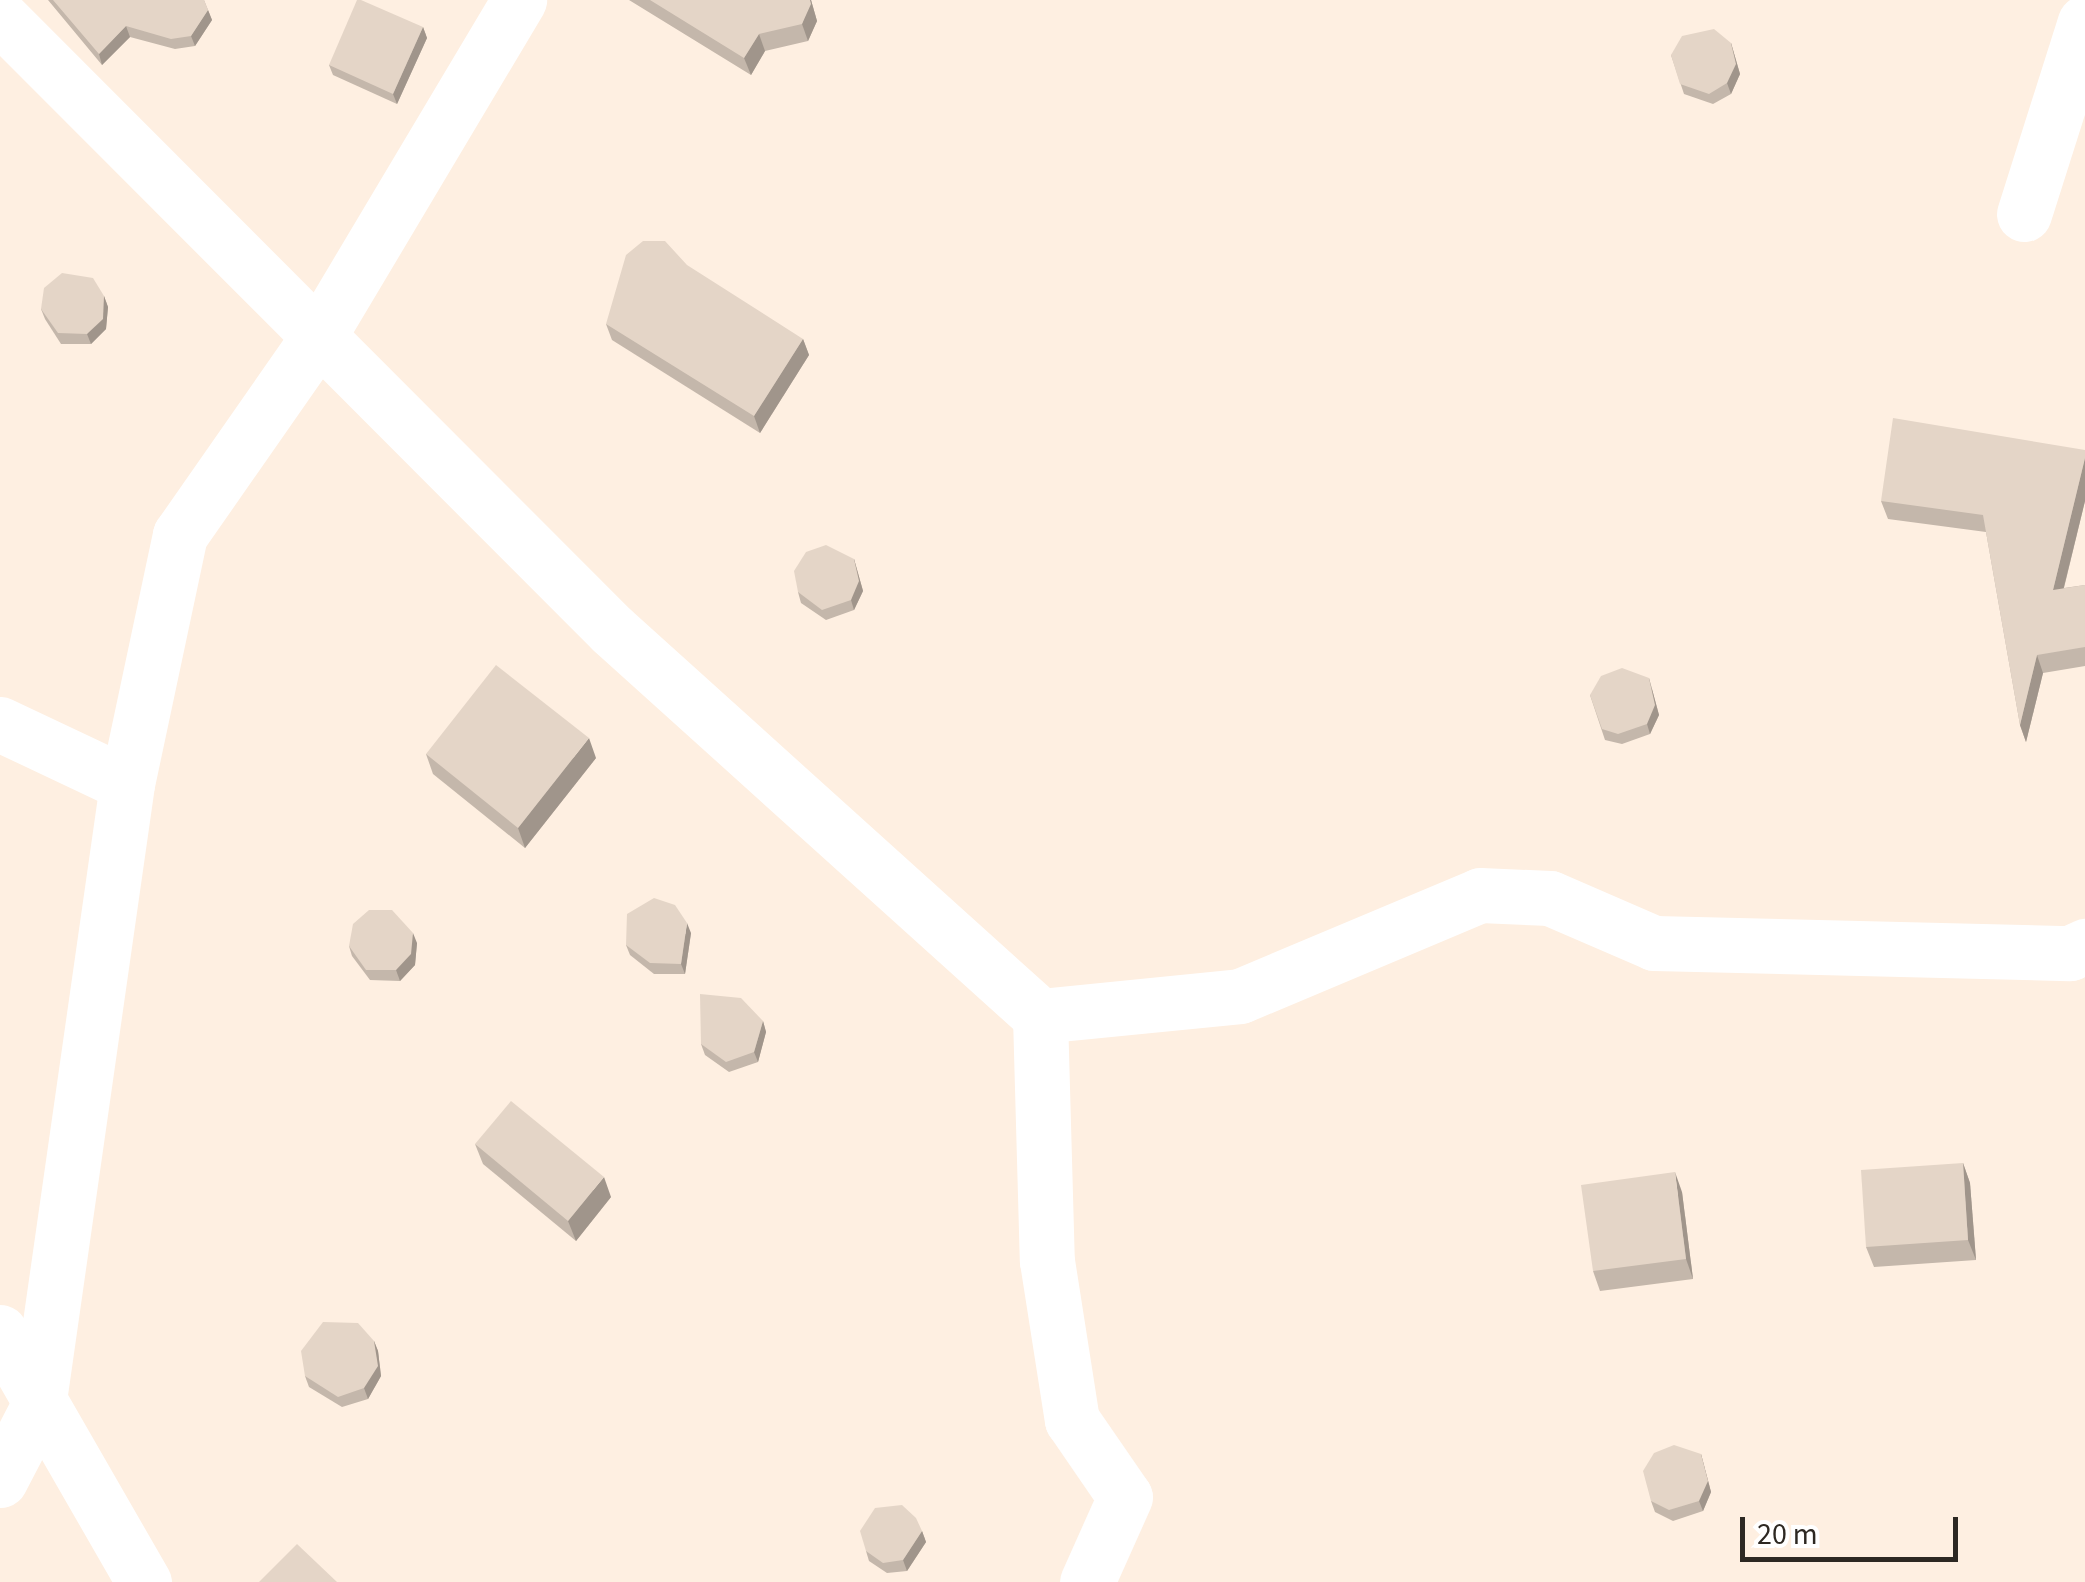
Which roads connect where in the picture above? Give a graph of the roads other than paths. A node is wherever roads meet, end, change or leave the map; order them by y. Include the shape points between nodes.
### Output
1 (519, 0) edge
2 (0, 17) edge
3 (2085, 22) edge
4 (2024, 214) dead end
5 (320, 334) junction
6 (0, 724) edge
7 (127, 784) junction
8 (2085, 946) edge
9 (1040, 1016) junction
10 (0, 1332) edge
11 (38, 1407) junction
12 (0, 1480) edge
13 (144, 1582) edge
14 (1088, 1582) edge

1 - 5 street
2 - 5 street
3 - 4 street
5 - 7 street via 180,535
5 - 9 street via 612,630
6 - 7 street
7 - 11 street
8 - 9 street via 2070,953 1654,943 1550,898 1480,896 1240,996
9 - 14 street via 1047,1260 1072,1420 1125,1497
10 - 11 street
11 - 12 street
11 - 13 street

